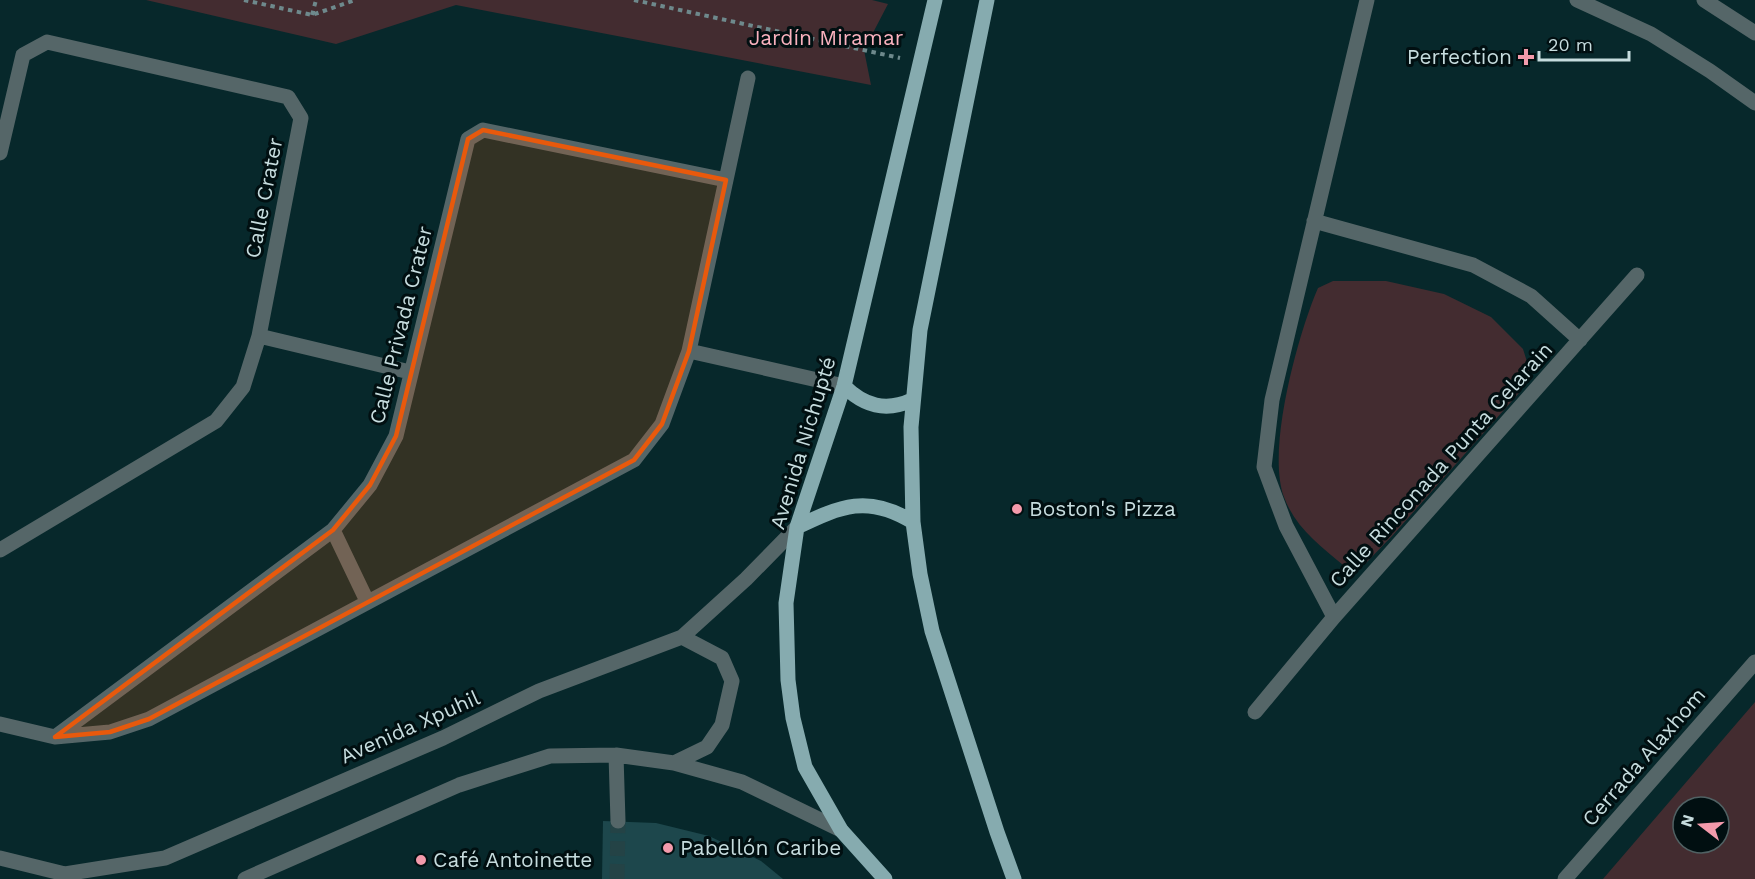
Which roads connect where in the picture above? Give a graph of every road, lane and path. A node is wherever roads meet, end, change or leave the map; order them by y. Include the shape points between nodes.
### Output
1 (244, 0) edge
2 (316, 0) edge
3 (355, 0) edge
4 (634, 0) edge
5 (935, 0) edge
6 (987, 0) edge
7 (1367, 0) edge
8 (1577, 0) edge
9 (1704, 0) edge
10 (312, 15) junction
11 (1755, 33) edge
12 (921, 63) junction
13 (748, 78) dead end
14 (1754, 101) edge
15 (0, 153) edge
16 (726, 180) junction
17 (1314, 221) junction
18 (1637, 275) dead end
19 (259, 336) junction
20 (1580, 340) junction
21 (689, 351) junction
22 (410, 372) junction
23 (844, 386) junction
24 (912, 400) junction
25 (913, 522) junction
26 (797, 527) junction
27 (333, 530) junction
28 (0, 550) edge
29 (367, 601) junction
30 (1334, 617) junction
31 (682, 637) junction
32 (1755, 662) edge
33 (1255, 712) dead end
34 (0, 724) edge
35 (54, 737) junction
36 (616, 755) junction
37 (674, 763) junction
38 (618, 821) tunnel mouth
39 (841, 831) junction
40 (0, 858) edge
41 (1012, 876) edge
42 (246, 879) edge
43 (885, 879) edge
44 (1565, 879) edge

1 - 10 path
2 - 10 path
3 - 10 path
4 - 12 path
5 - 12 main road, Avenida Nichupté
6 - 24 main road via 920,330
7 - 17 street, Calle Rinconada Punta Celarain
8 - 14 street via 1651,34
9 - 11 street
12 - 23 main road, Avenida Nichupté
13 - 16 street
15 - 19 street, Calle Crater via 23,56 47,42 288,97 301,118
16 - 21 street
16 - 22 street, Calle Privada Crater via 483,130 468,139
17 - 20 street, Calle Rinconada Punta Celarain via 1473,264 1532,296
17 - 30 street, Calle Rinconada Punta Celarain via 1272,400 1264,467 1286,526
18 - 20 street, Calle Rinconada Punta Celarain
19 - 22 street
19 - 28 street, Calle Crater via 243,387 216,421
20 - 30 street, Calle Rinconada Punta Celarain
21 - 23 street
21 - 29 street via 662,424 634,460
22 - 27 street, Calle Privada Crater via 396,436 370,485
23 - 24 main road via 866,403 880,406 902,405
23 - 26 main road, Avenida Nichupté
24 - 25 main road
25 - 26 main road via 897,512 861,504 843,507
25 - 41 main road via 932,631
26 - 31 street, Avenida Xpuhil
26 - 39 main road, Avenida Nichupté via 786,603 793,718 805,767
27 - 29 street
27 - 35 street, Calle Privada Crater
29 - 35 street via 149,719 110,732
30 - 33 street, Calle Rinconada Punta Celarain
31 - 37 street via 722,658 732,681 722,725 707,747
31 - 40 street, Avenida Xpuhil via 539,691 442,738 165,858 65,874
32 - 44 street, Cerrada Alaxhom
34 - 35 street
36 - 37 street
36 - 38 street
36 - 42 street via 550,756 459,785
37 - 39 street via 742,782
39 - 43 main road, Avenida Nichupté

